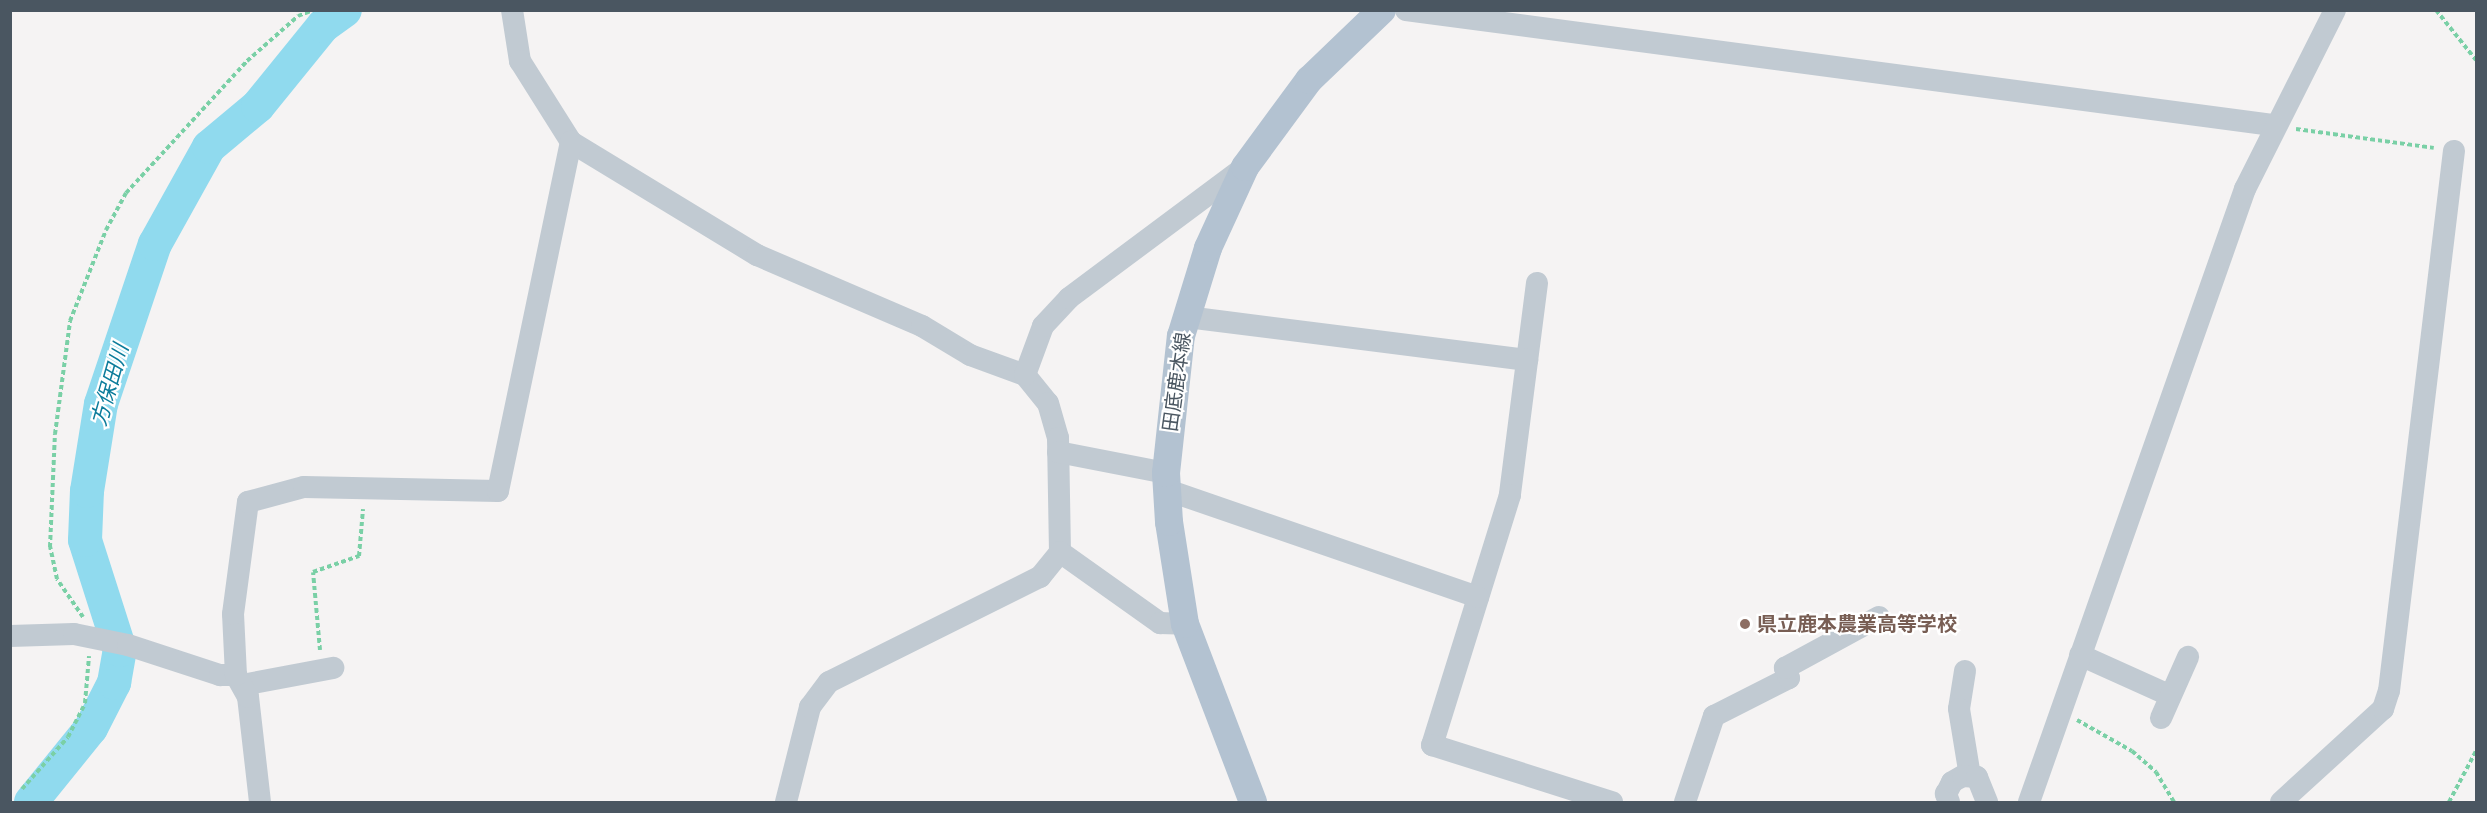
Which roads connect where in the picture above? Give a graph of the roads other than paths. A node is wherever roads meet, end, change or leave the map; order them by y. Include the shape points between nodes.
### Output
1 (512, 10) edge
2 (1382, 10) edge
3 (1406, 10) edge
4 (2335, 10) edge
5 (2272, 125) junction
6 (571, 142) junction
7 (2454, 151) road end
8 (1245, 167) junction
9 (1537, 283) dead end
10 (1187, 317) junction
11 (1527, 360) junction
12 (1025, 375) junction
13 (1058, 452) junction
14 (1166, 481) junction
15 (1060, 552) junction
16 (1478, 597) junction
17 (1879, 617) dead end
18 (1185, 624) junction
19 (10, 636) edge
20 (2080, 655) junction
21 (2188, 657) dead end
22 (327, 669) road end
23 (1965, 671) dead end
24 (239, 680) junction
25 (2169, 695) junction
26 (2161, 718) dead end
27 (1970, 776) junction
28 (260, 802) edge
29 (786, 802) edge
30 (1253, 802) edge
31 (1612, 802) edge
32 (1685, 802) edge
33 (1949, 802) edge
34 (1988, 802) edge
35 (2029, 802) edge
36 (2282, 802) edge

1 - 6 street via 520,61
2 - 8 main road, 田底鹿本線 via 1309,80
3 - 5 street
4 - 5 street
5 - 20 street
6 - 12 street via 757,255 922,326 970,355
6 - 24 street via 498,491 304,488 248,502 233,614
7 - 36 street via 2389,691 2383,709
8 - 10 main road, 田底鹿本線 via 1208,248
8 - 12 street via 1069,298 1043,326
9 - 11 street
10 - 11 street
10 - 14 main road, 田底鹿本線 via 1170,402
11 - 16 street via 1510,495
12 - 13 street via 1048,403
13 - 14 street
13 - 15 street
14 - 16 street
14 - 18 main road, 田底鹿本線
15 - 18 street via 1160,623
15 - 29 street via 1040,577 829,682 810,708
16 - 31 street via 1432,745
17 - 32 street via 1785,668 1789,678 1714,716
18 - 30 main road, 田底鹿本線
19 - 24 street via 90,638
20 - 25 street
20 - 35 street
21 - 25 street
22 - 24 street
23 - 27 street via 1959,709
24 - 28 street via 249,697
25 - 26 street
27 - 33 street via 1952,782 1946,794
27 - 34 street via 1985,785

